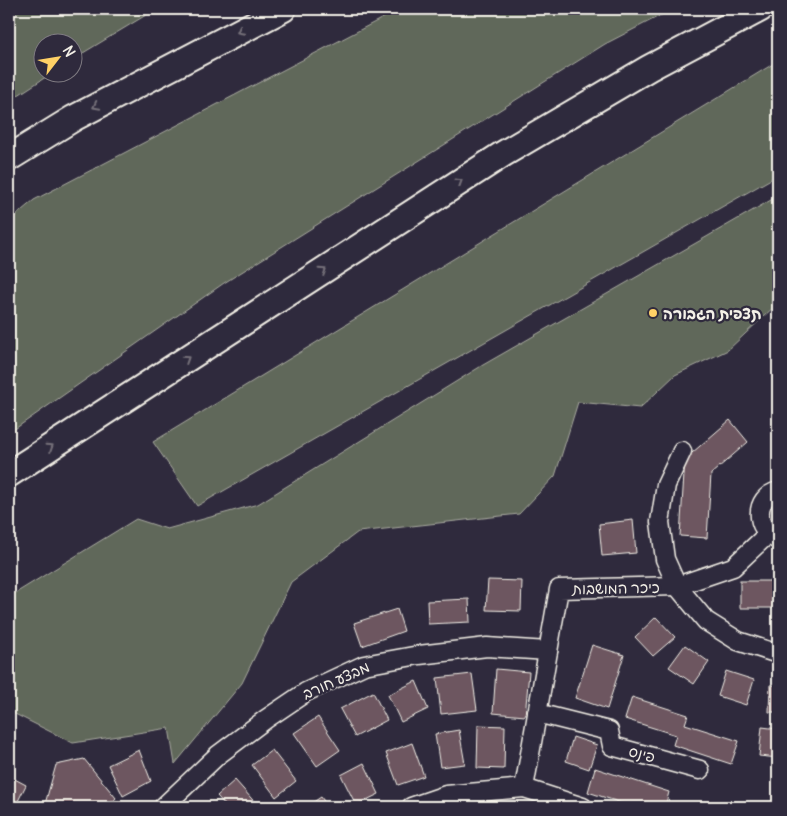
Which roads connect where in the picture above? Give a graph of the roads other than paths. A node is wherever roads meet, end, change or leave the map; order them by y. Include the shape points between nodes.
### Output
1 (283, 9) edge
2 (760, 9) edge
3 (9, 158) edge
4 (682, 452) dead end
5 (9, 474) edge
6 (778, 491) edge
7 (773, 537) edge
8 (677, 586) junction
9 (548, 651) junction
10 (778, 654) edge
11 (537, 714) junction
12 (700, 770) dead end
13 (524, 788) junction
14 (172, 804) edge
15 (411, 807) edge
16 (583, 807) edge

1 -> 3 highway via 74,118
5 -> 2 highway via 503,154 648,68
4 - 8 street via 666,485 660,522 665,559
6 - 7 street, כיכר המושבות via 767,497 760,512 760,520
7 - 8 street, כיכר המושבות via 733,567
8 - 9 street, כיכר המושבות via 559,589
8 - 10 street via 706,621 738,641
9 - 11 street, כיכר המושבות
9 - 14 street, מבצע חורב via 487,647 364,665 306,692 266,719 218,755
11 - 12 street, פינס via 609,731 612,746
11 - 13 street, כיכר המושבות
13 - 15 street via 446,795
13 - 16 street

